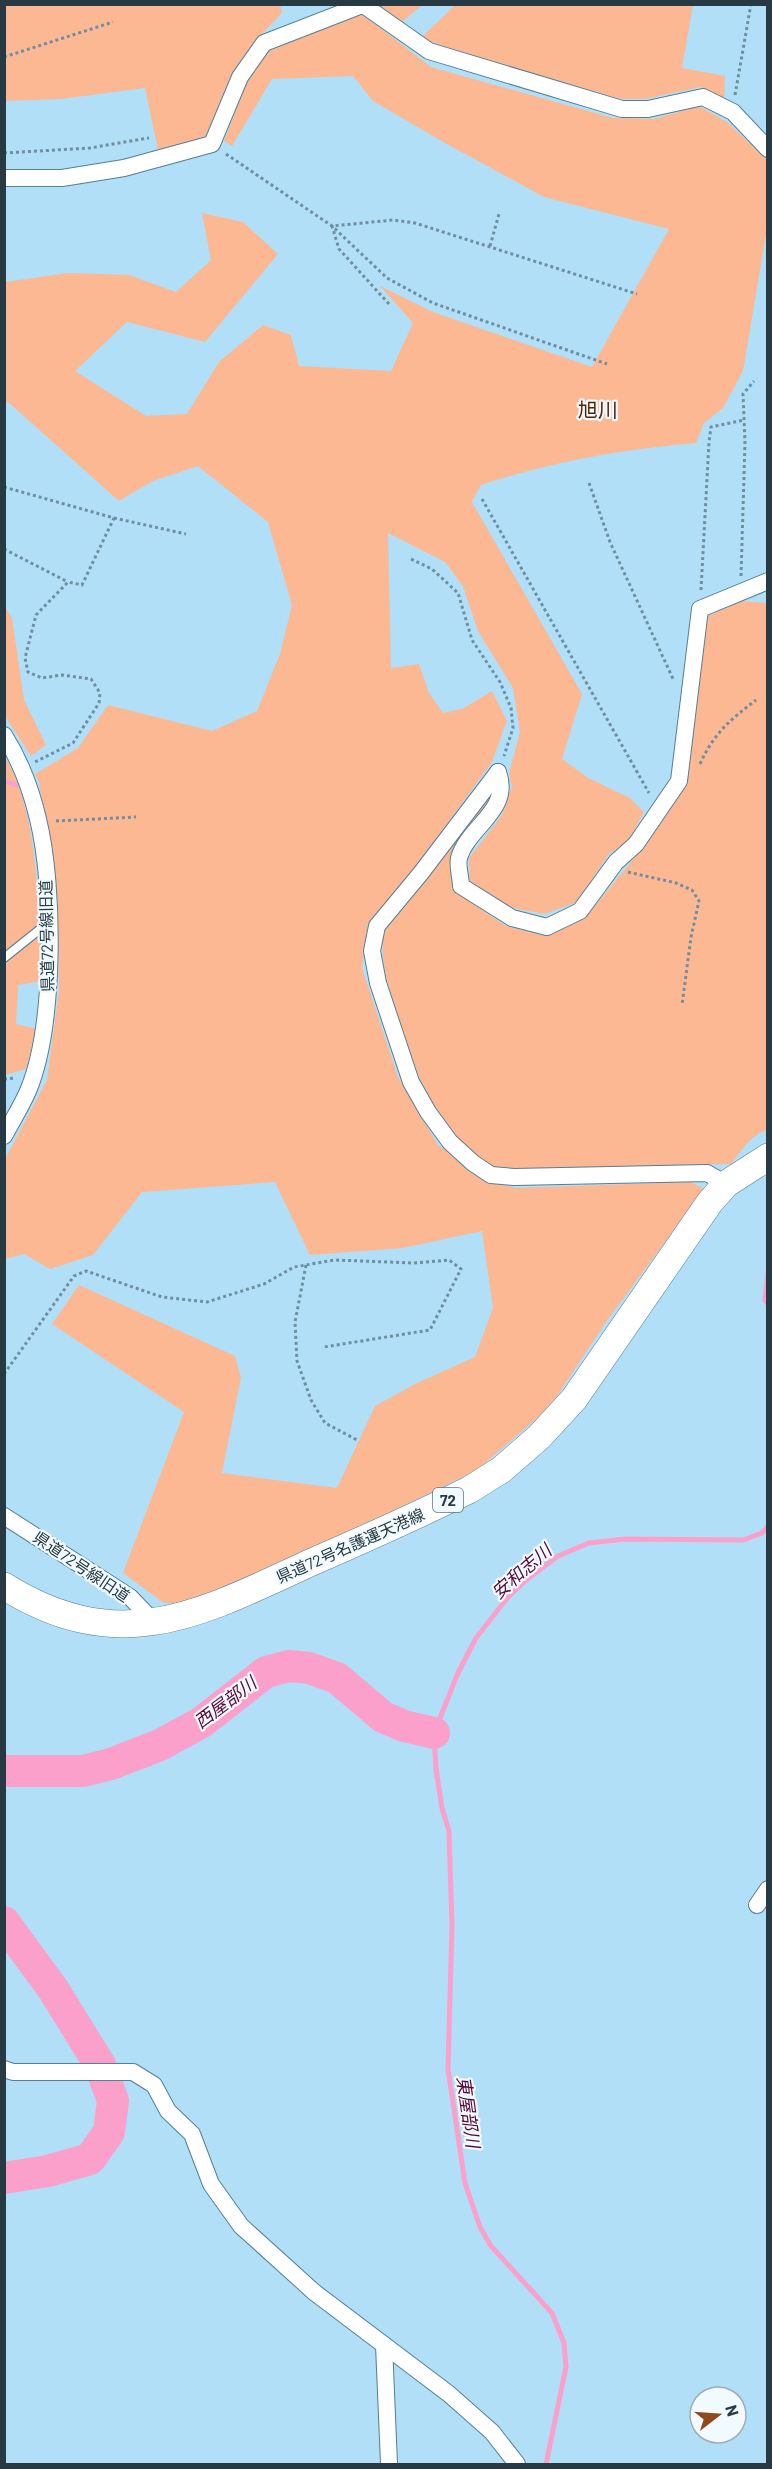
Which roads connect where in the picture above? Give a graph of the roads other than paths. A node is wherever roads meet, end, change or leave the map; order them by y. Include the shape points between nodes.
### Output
1 (362, 5) edge
2 (768, 149) edge
3 (4, 177) edge
4 (768, 581) edge
5 (4, 735) edge
6 (49, 922) junction
7 (4, 958) edge
8 (4, 1136) edge
9 (768, 1157) edge
10 (726, 1184) junction
11 (4, 1516) edge
12 (4, 1586) edge
13 (154, 1622) junction
14 (768, 1889) edge
15 (757, 1905) dead end
16 (4, 2069) edge
17 (384, 2345) junction
18 (389, 2464) edge
19 (517, 2464) edge

1 - 2 street via 429,51 622,109 648,109 703,97 733,112
1 - 3 street via 264,43 240,77 212,144 124,168 62,178
4 - 10 street via 700,609 679,781 636,844 611,868 580,911 547,927 512,918 461,886 459,859 496,806 502,783 498,772 377,926 372,951 378,983 411,1082 450,1142 473,1163 492,1175 514,1178 707,1173
5 - 6 street, 県道72号線旧道 via 23,768 39,822
6 - 7 lane
6 - 8 street, 県道72号線旧道 via 42,1040 28,1090
9 - 10 main road, 県道72号名護運天港線 / 72
10 - 13 main road, 県道72号名護運天港線 / 72 via 573,1399 539,1437 501,1470 434,1507 229,1600 182,1617
11 - 13 street, 県道72号線旧道 via 130,1597
12 - 13 main road, 県道72号名護運天港線 / 72 via 85,1620
14 - 15 street
16 - 17 street via 133,2072 154,2085 168,2110 192,2134 211,2184 241,2226 314,2292
17 - 18 street
17 - 19 street via 492,2432

